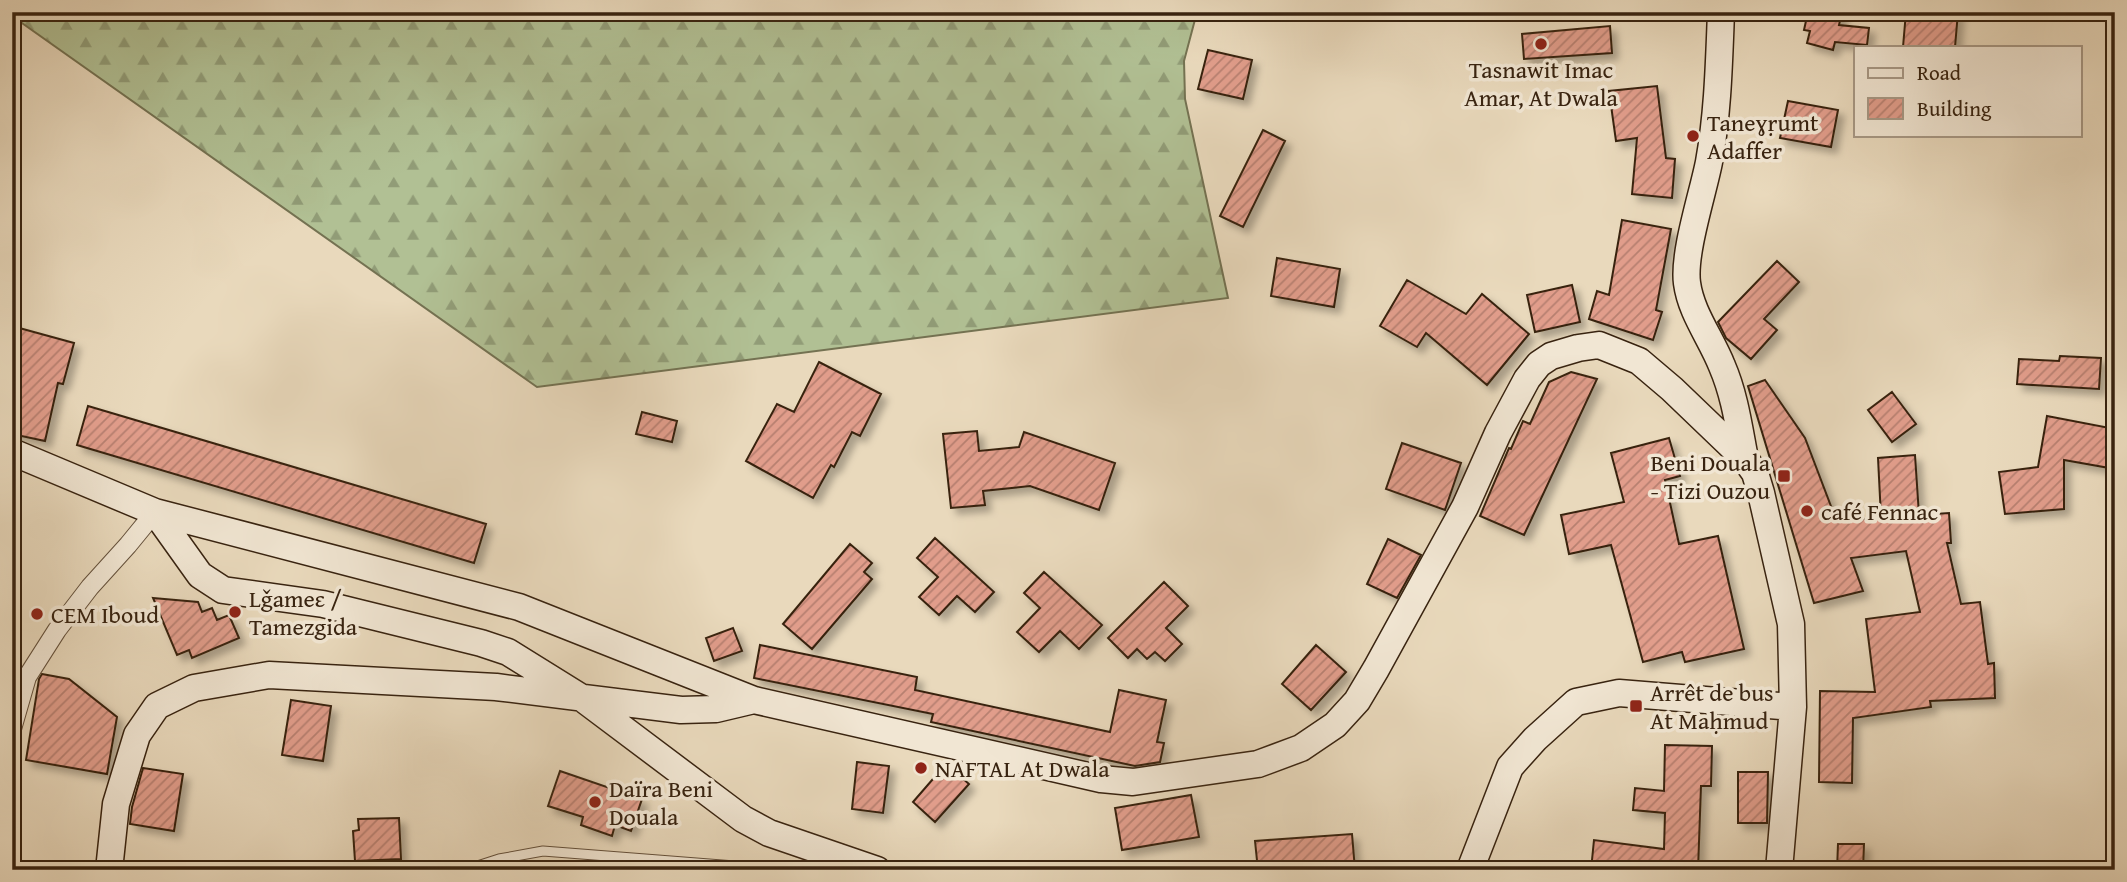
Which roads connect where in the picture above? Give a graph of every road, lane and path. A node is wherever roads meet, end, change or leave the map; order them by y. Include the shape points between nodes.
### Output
1 (1721, 12) edge
2 (12, 452) edge
3 (1745, 459) junction
4 (155, 512) junction
5 (582, 698) junction
6 (754, 700) junction
7 (1793, 707) junction
8 (12, 729) edge
9 (835, 864) edge
10 (109, 870) edge
11 (465, 870) edge
12 (785, 870) edge
13 (877, 870) edge
14 (1470, 870) edge
15 (1779, 870) edge

1 - 3 main road via 1718,92 1686,281 1693,308 1733,395
2 - 4 main road
3 - 6 main road via 1639,360 1599,345 1545,360 1527,379 1465,507 1357,701 1335,725 1301,748 1258,764 1133,782 1101,779
3 - 7 main road via 1761,493 1791,624
4 - 5 main road via 200,575 223,590 323,604 481,643 508,652
4 - 6 main road via 519,607
4 - 8 street via 57,630 27,677
5 - 6 main road via 681,710 716,709
5 - 9 main road via 743,819
5 - 10 main road via 496,687 269,675 194,688 157,706 137,735 117,804
7 - 14 main road via 1619,693 1576,702 1510,767
7 - 15 main road
9 - 13 main road
11 - 12 lane via 543,851

